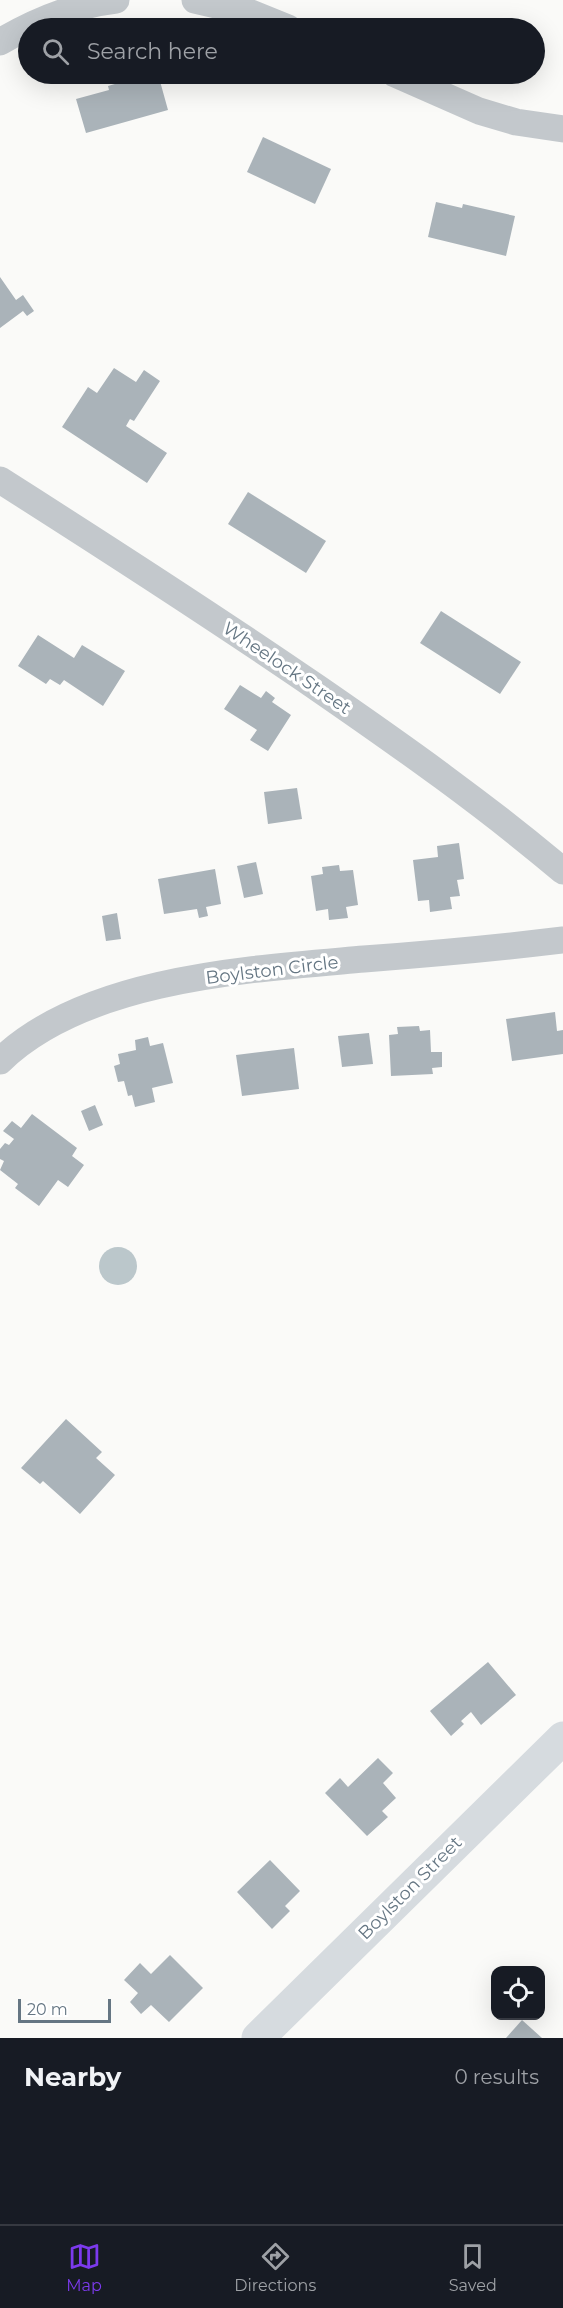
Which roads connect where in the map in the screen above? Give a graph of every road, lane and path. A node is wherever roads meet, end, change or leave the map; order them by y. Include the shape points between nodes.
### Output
1 (116, 0) edge
2 (195, 0) edge
3 (48, 18) edge
4 (263, 18) edge
5 (18, 33) edge
6 (0, 42) edge
7 (418, 84) edge
8 (563, 129) edge
9 (0, 480) edge
10 (563, 871) edge
11 (563, 940) edge
12 (0, 1061) edge
13 (563, 1738) edge
14 (258, 2038) edge

1 - 3 street
2 - 4 street
5 - 6 street
7 - 8 street via 479,111 516,122
9 - 10 street, Wheelock Street via 216,619 428,764
11 - 12 street, Boylston Circle via 241,970 136,992 69,1014 18,1044
13 - 14 main road, Boylston Street

